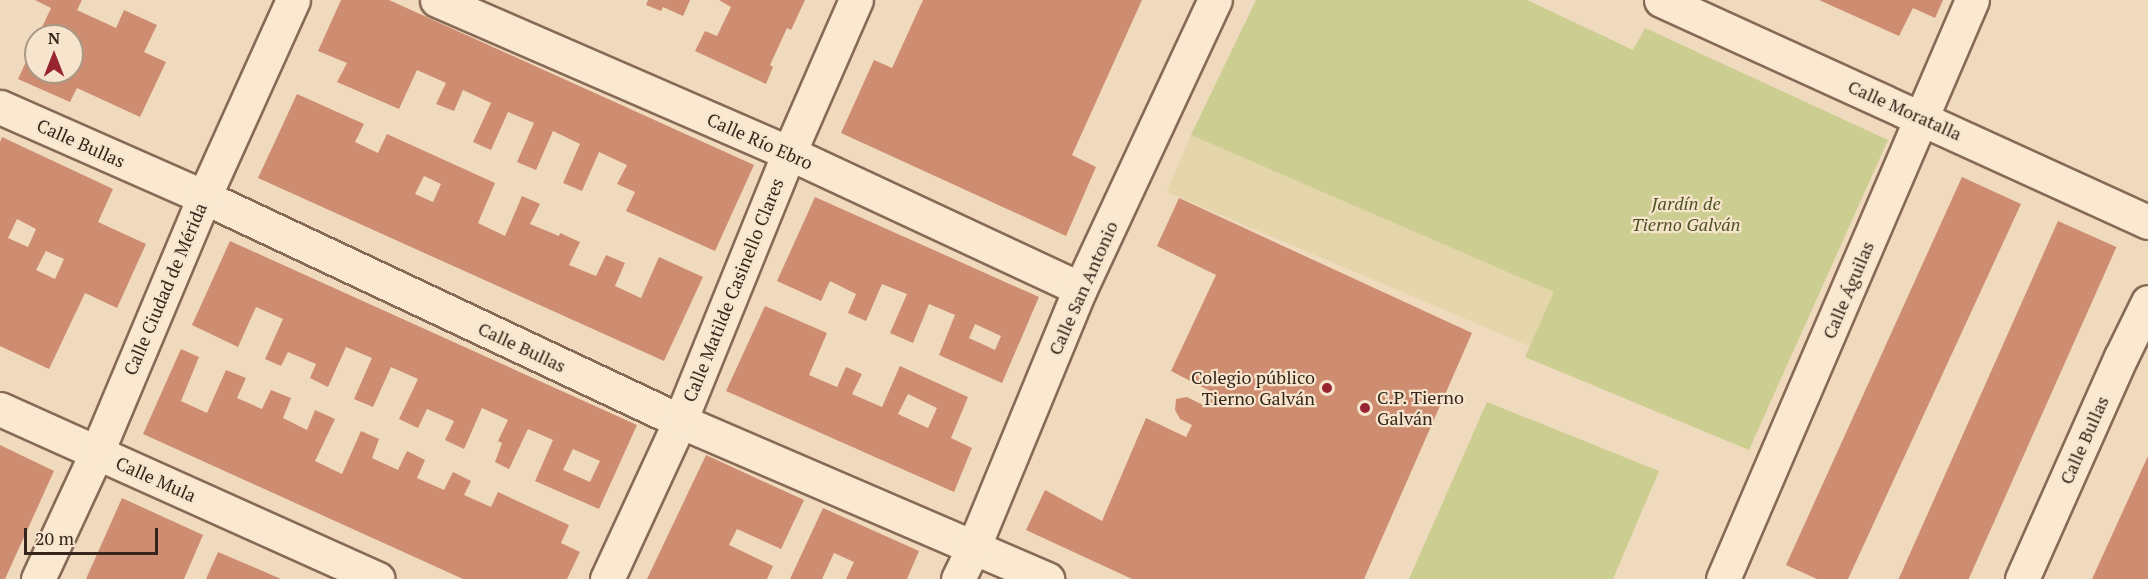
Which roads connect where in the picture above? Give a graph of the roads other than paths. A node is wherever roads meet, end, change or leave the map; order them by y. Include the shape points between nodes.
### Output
1 (293, 0) edge
2 (437, 0) edge
3 (856, 0) edge
4 (1215, 0) edge
5 (1661, 0) edge
6 (1972, 0) edge
7 (0, 107) edge
8 (1923, 118) junction
9 (789, 153) junction
10 (204, 197) junction
11 (2148, 222) edge
12 (1080, 289) junction
13 (2148, 302) edge
14 (0, 409) edge
15 (680, 421) junction
16 (98, 452) junction
17 (974, 546) junction
18 (38, 579) edge
19 (378, 579) edge
20 (607, 579) edge
21 (958, 579) edge
22 (1047, 579) edge
23 (1723, 579) edge
24 (2022, 579) edge

1 - 10 street, Calle Ciudad de Mérida
2 - 9 street, Calle Río Ebro
3 - 9 street, Calle Matilde Casinello Clares
4 - 12 street, Calle San Antonio
5 - 8 street, Calle Moratalla
6 - 8 street, Calle Águilas
7 - 10 street, Calle Bullas
8 - 11 street, Calle Moratalla
8 - 23 street, Calle Águilas
9 - 12 street, Calle Río Ebro
9 - 15 street, Calle Matilde Casinello Clares
10 - 15 street, Calle Bullas
10 - 16 street, Calle Ciudad de Mérida
12 - 17 street, Calle San Antonio
13 - 24 street, Calle Bullas
14 - 16 street, Calle Mula
15 - 17 street, Calle Bullas
15 - 20 street, Calle Matilde Casinello Clares
16 - 18 street, Calle Ciudad de Mérida
16 - 19 street, Calle Mula
17 - 21 street, Calle San Antonio
17 - 22 street, Calle Bullas

